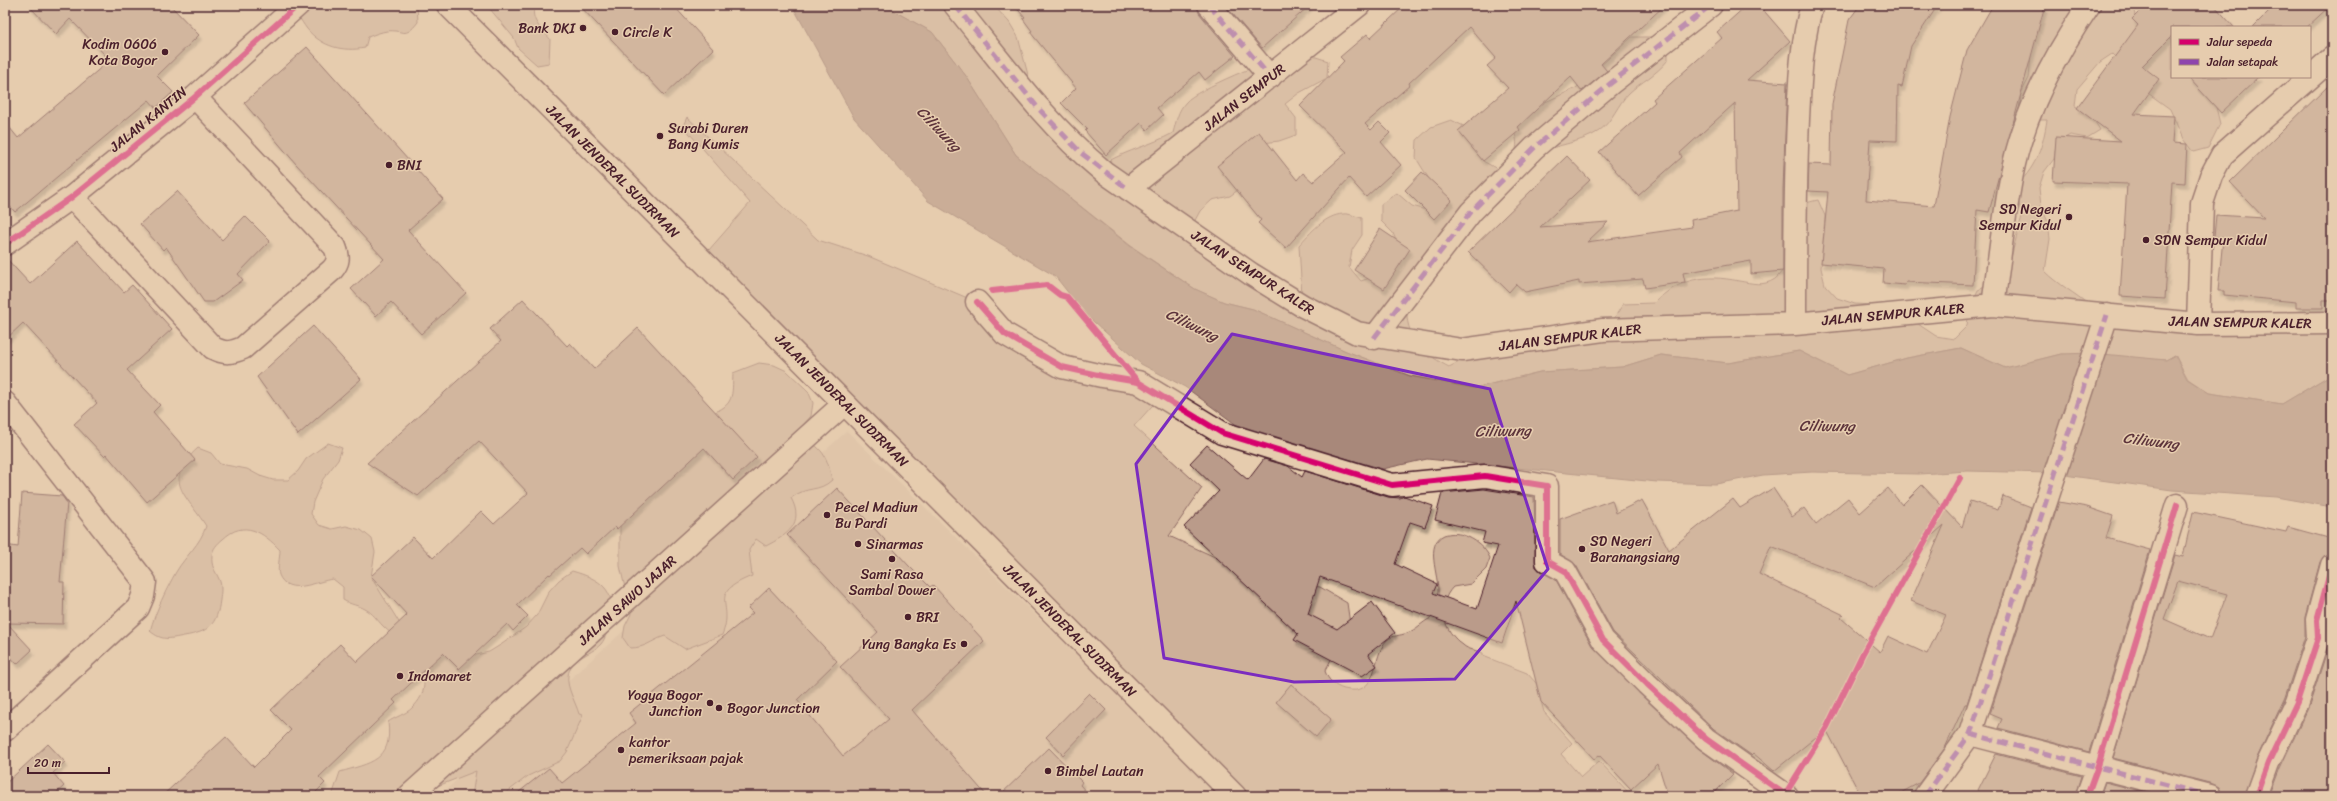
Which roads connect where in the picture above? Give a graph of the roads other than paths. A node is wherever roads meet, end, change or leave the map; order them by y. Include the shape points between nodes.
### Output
1 (298, 5) edge
2 (448, 5) edge
3 (955, 5) edge
4 (1209, 5) edge
5 (1359, 5) edge
6 (1711, 5) edge
7 (1812, 5) edge
8 (2089, 5) edge
9 (2332, 58) edge
10 (1270, 77) junction
11 (2311, 77) edge
12 (2309, 78) edge
13 (195, 97) junction
14 (1128, 188) junction
15 (72, 197) junction
16 (5, 244) edge
17 (977, 302) dead end
18 (1993, 305) junction
19 (2105, 322) junction
20 (2332, 323) edge
21 (1795, 324) junction
22 (2198, 324) junction
23 (1374, 338) junction
24 (5, 403) edge
25 (844, 404) junction
26 (2177, 505) dead end
27 (2332, 565) edge
28 (5, 730) edge
29 (1970, 734) junction
30 (2098, 766) junction
31 (2184, 793) edge
32 (409, 796) edge
33 (1235, 796) edge
34 (1787, 796) edge
35 (1925, 796) edge
36 (2087, 796) edge
37 (2210, 796) edge
38 (2256, 796) edge

1 - 13 street, JALAN KANTIN
2 - 25 street, JALAN JENDERAL SUDIRMAN
3 - 14 street, JALAN SEMPUR KALER via 1038,108 1080,152
4 - 10 street
5 - 10 street, JALAN SEMPUR
6 - 23 street via 1611,83 1534,148 1471,212
7 - 21 street via 1804,32 1800,62 1795,180
8 - 18 street via 2070,32 2035,99 2014,163
9 - 11 street
10 - 14 street, JALAN SEMPUR
12 - 22 street via 2222,155 2211,176 2202,203
13 - 15 street, JALAN KANTIN
13 - 15 street via 334,247 338,255 337,263 332,270 243,348 222,353 213,348
14 - 23 street, JALAN SEMPUR KALER via 1285,295 1357,333
15 - 16 street, JALAN KANTIN
17 - 34 street via 1005,334 1062,367 1138,382 1222,433 1392,485 1485,476 1547,486 1547,561 1565,571 1603,640 1706,739
18 - 19 street, JALAN SEMPUR KALER
18 - 21 street, JALAN SEMPUR KALER
19 - 22 street, JALAN SEMPUR KALER
19 - 29 street
20 - 22 street, JALAN SEMPUR KALER
21 - 23 street, JALAN SEMPUR KALER via 1603,330 1462,350
24 - 28 street via 145,582 138,608
25 - 32 street, JALAN SAWO JAJAR
25 - 33 street, JALAN JENDERAL SUDIRMAN
26 - 30 street
27 - 38 street via 2317,620 2318,638 2297,702 2268,763
29 - 30 street
29 - 35 street
30 - 31 street
30 - 36 street
31 - 37 street

